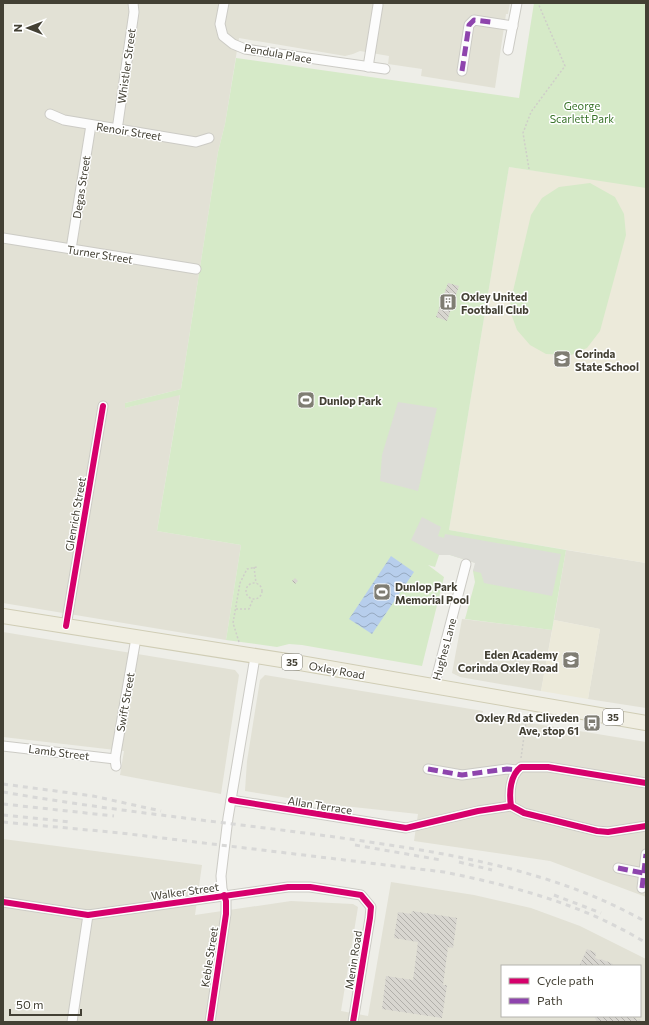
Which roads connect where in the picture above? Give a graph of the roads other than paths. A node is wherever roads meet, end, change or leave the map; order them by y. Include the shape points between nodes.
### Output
1 (133, 3) edge
2 (224, 3) edge
3 (517, 3) edge
4 (378, 5) dead end
5 (512, 26) junction
6 (508, 50) dead end
7 (368, 67) junction
8 (385, 69) dead end
9 (462, 71) dead end
10 (50, 114) dead end
11 (91, 125) junction
12 (117, 130) junction
13 (209, 138) dead end
14 (3, 238) edge
15 (71, 249) junction
16 (196, 269) dead end
17 (104, 406) dead end
18 (466, 564) dead end
19 (3, 616) edge
20 (66, 626) junction
21 (136, 638) junction
22 (255, 656) junction
23 (434, 687) junction
24 (646, 722) edge
25 (3, 746) edge
26 (115, 762) joint
27 (519, 768) junction
28 (428, 769) dead end
29 (646, 783) edge
30 (231, 800) junction
31 (511, 806) junction
32 (646, 826) edge
33 (646, 854) edge
34 (618, 868) dead end
35 (643, 873) junction
36 (642, 888) dead end
37 (224, 895) junction
38 (3, 902) edge
39 (368, 902) joint
40 (88, 915) junction
41 (72, 1022) edge
42 (210, 1022) edge
43 (354, 1022) edge

1 - 12 street, Whistler Street via 134,12
2 - 7 street, Pendula Place via 220,24 223,36 232,44
3 - 5 street
4 - 7 street
5 - 6 street
5 - 9 street via 474,20 469,25
7 - 8 street, Pendula Place
10 - 11 street, Renoir Street via 64,120
11 - 12 street, Renoir Street
11 - 15 street, Degas Street
12 - 13 street, Renoir Street via 196,142
14 - 15 street, Turner Street
15 - 16 street, Turner Street
17 - 20 street, Glenrich Street
18 - 23 street, Hughes Lane
19 - 20 main road, Oxley Road / 35
20 - 21 main road, Oxley Road / 35
21 - 22 main road, Oxley Road / 35
21 - 26 street, Swift Street
22 - 23 main road, Oxley Road / 35
22 - 30 street
23 - 24 main road, Oxley Road / 35
25 - 26 street, Lamb Street
27 - 28 street via 462,775
27 - 29 street via 536,765
27 - 31 street via 513,777
30 - 31 street, Allan Terrace via 406,828
30 - 37 street via 221,876
31 - 32 street via 524,813 597,831 608,832
33 - 35 street
34 - 35 street
35 - 36 street
37 - 39 street, Walker Street via 288,887 310,887 361,895
37 - 40 street, Walker Street
37 - 42 street, Keble Street via 226,914
38 - 40 street, Walker Street
39 - 43 street, Menin Road via 370,918
40 - 41 street

